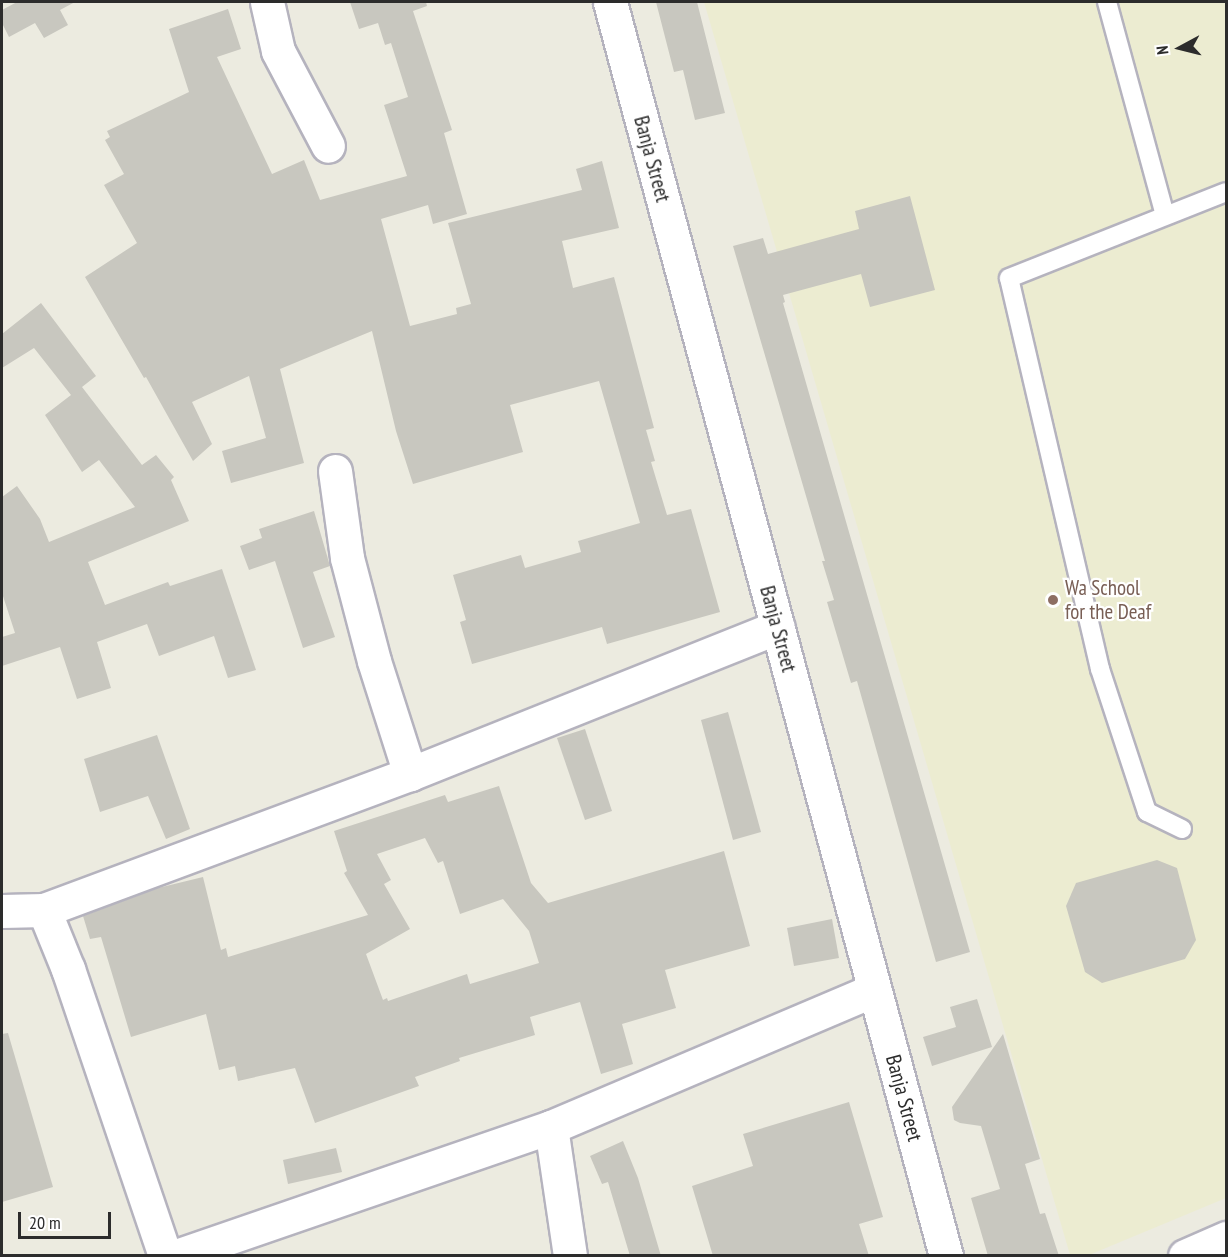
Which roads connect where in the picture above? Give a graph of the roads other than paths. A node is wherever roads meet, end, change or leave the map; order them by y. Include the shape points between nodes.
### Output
1 (267, 2) edge
2 (610, 2) edge
3 (1107, 2) edge
4 (328, 146) dead end
5 (1227, 192) edge
6 (1165, 215) junction
7 (335, 471) dead end
8 (778, 627) junction
9 (410, 774) junction
10 (1182, 829) dead end
11 (44, 910) junction
12 (2, 911) edge
13 (874, 990) junction
14 (551, 1127) junction
15 (1227, 1238) edge
16 (165, 1256) edge
17 (176, 1256) edge
18 (570, 1256) edge
19 (946, 1256) edge
20 (1185, 1256) edge

1 - 4 street via 278,51
2 - 8 street, Banja Street
3 - 6 lane
5 - 6 lane
6 - 10 lane via 1009,278 1100,669 1147,812
7 - 9 street via 347,558
8 - 9 street
8 - 13 street, Banja Street
9 - 11 street
11 - 12 street
11 - 16 street via 69,969
13 - 14 street
13 - 19 street, Banja Street
14 - 17 street
14 - 18 street
15 - 20 street

